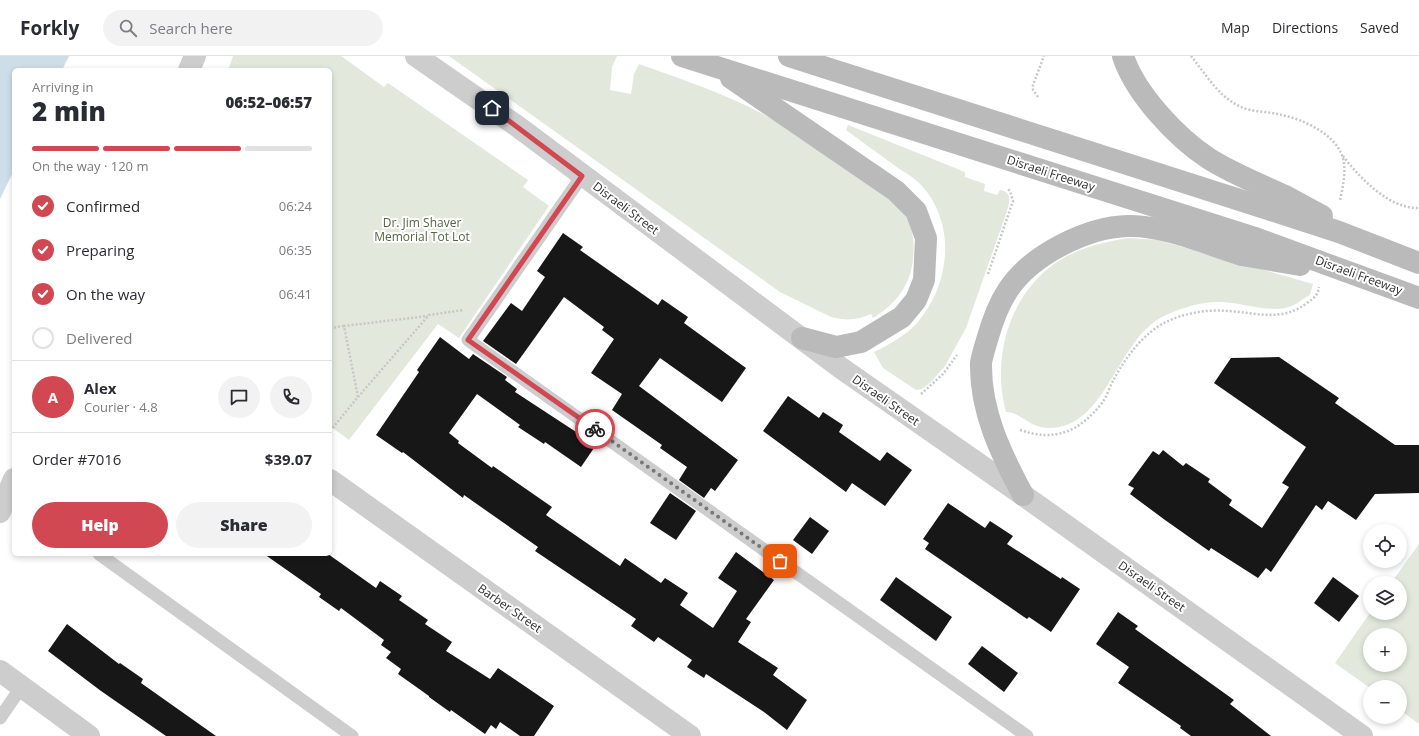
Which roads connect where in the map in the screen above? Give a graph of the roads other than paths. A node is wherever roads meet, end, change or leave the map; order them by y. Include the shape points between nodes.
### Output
1 (195, 56) edge
2 (416, 56) edge
3 (682, 56) edge
4 (789, 56) edge
5 (1123, 56) edge
6 (712, 65) junction
7 (190, 68) edge
8 (582, 176) junction
9 (1278, 203) junction
10 (1248, 246) junction
11 (1419, 263) edge
12 (1419, 298) edge
13 (802, 338) junction
14 (332, 481) edge
15 (12, 489) edge
16 (1023, 494) junction
17 (0, 512) edge
18 (102, 556) edge
19 (0, 671) edge
20 (22, 686) junction
21 (0, 718) edge
22 (89, 736) edge
23 (352, 736) edge
24 (690, 736) edge
25 (1027, 736) edge
26 (1362, 736) edge

1 - 7 street
2 - 8 street, Disraeli Street via 517,126
3 - 6 main road, Disraeli Freeway
4 - 9 main road
5 - 9 main road via 1133,80 1162,118 1208,158
6 - 10 main road, Disraeli Freeway
6 - 13 main road via 896,191 916,211 926,238 924,280 916,300 902,317 879,332 854,343 836,347
8 - 13 street, Disraeli Street
8 - 25 lane via 468,340
9 - 11 main road, bridge
10 - 12 main road, Disraeli Freeway, bridge via 1366,278
10 - 16 main road via 1128,226 1095,231 1061,245 1031,265 1009,289 993,319 981,362 985,401 993,435
13 - 16 street, Disraeli Street via 841,368
14 - 24 street, Barber Street
15 - 17 street
16 - 26 street, Disraeli Street
18 - 23 lane
19 - 20 street
20 - 21 lane
20 - 22 street

